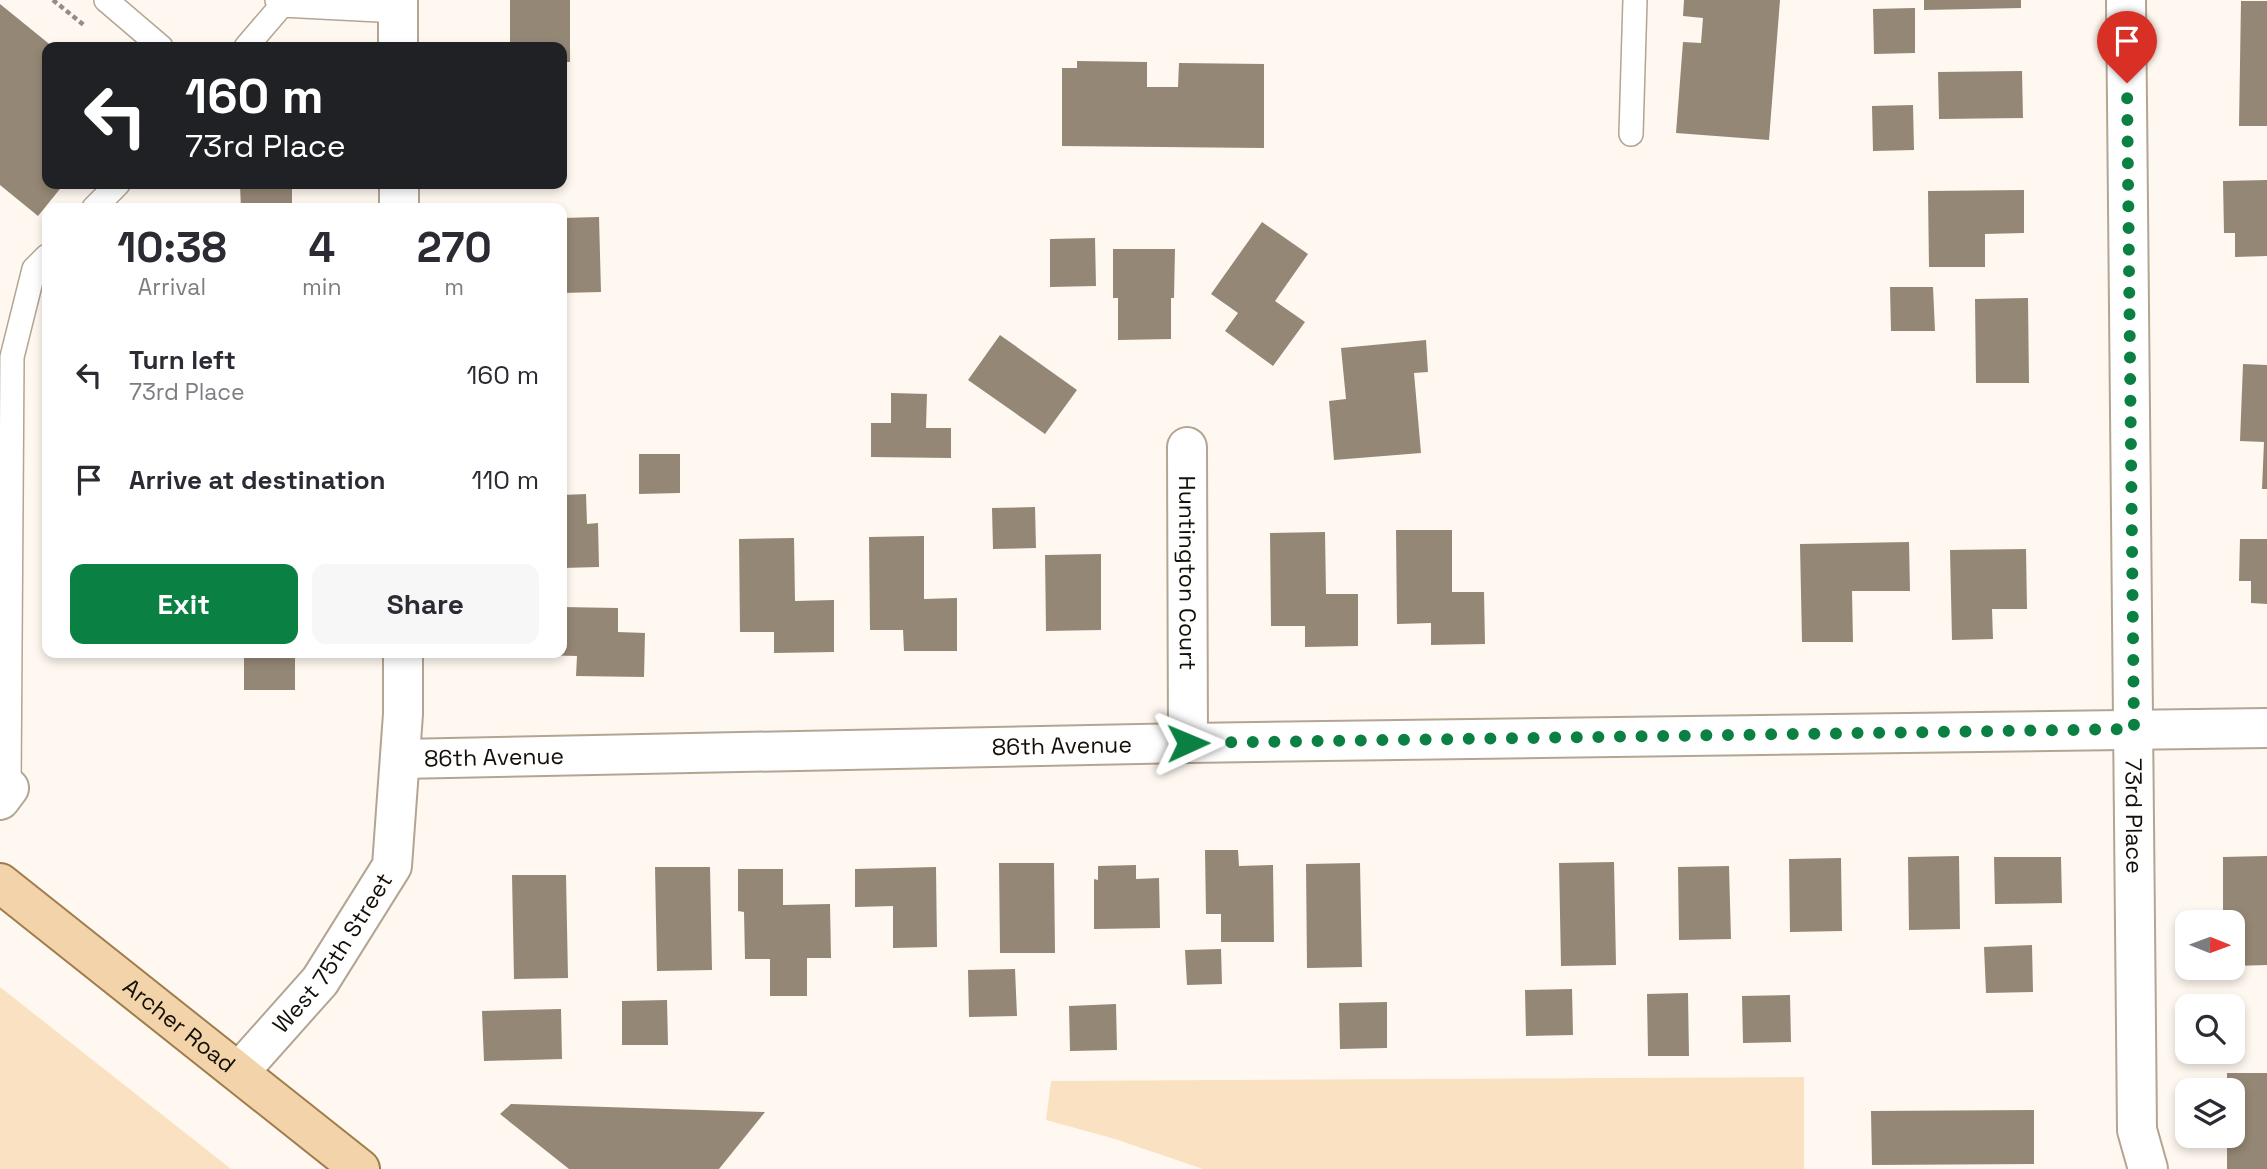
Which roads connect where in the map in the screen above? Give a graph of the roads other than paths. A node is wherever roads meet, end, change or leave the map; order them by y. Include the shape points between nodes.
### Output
1 (106, 0) edge
2 (1635, 0) edge
3 (2126, 0) edge
4 (280, 2) edge
5 (398, 19) edge
6 (155, 42) edge
7 (250, 42) edge
8 (1631, 134) dead end
9 (113, 189) edge
10 (99, 203) edge
11 (42, 261) edge
12 (1187, 447) dead end
13 (403, 658) edge
14 (2267, 727) edge
15 (2134, 729) junction
16 (1188, 743) junction
17 (400, 760) junction
18 (5, 794) edge
19 (0, 883) edge
20 (239, 1072) junction
21 (360, 1169) edge
22 (2148, 1169) edge

1 - 6 lane
2 - 8 lane
3 - 15 street, 73rd Place
4 - 5 lane
4 - 7 lane
9 - 10 lane
11 - 18 lane via 34,269 12,357
12 - 16 street, Huntington Court
13 - 17 street, West 75th Street
14 - 15 street, 86th Avenue
15 - 16 street, 86th Avenue
15 - 22 street, 73rd Place via 2137,1130
16 - 17 street, 86th Avenue
17 - 20 street, West 75th Street via 392,866 320,981
19 - 20 main road, Archer Road
20 - 21 main road, Archer Road

